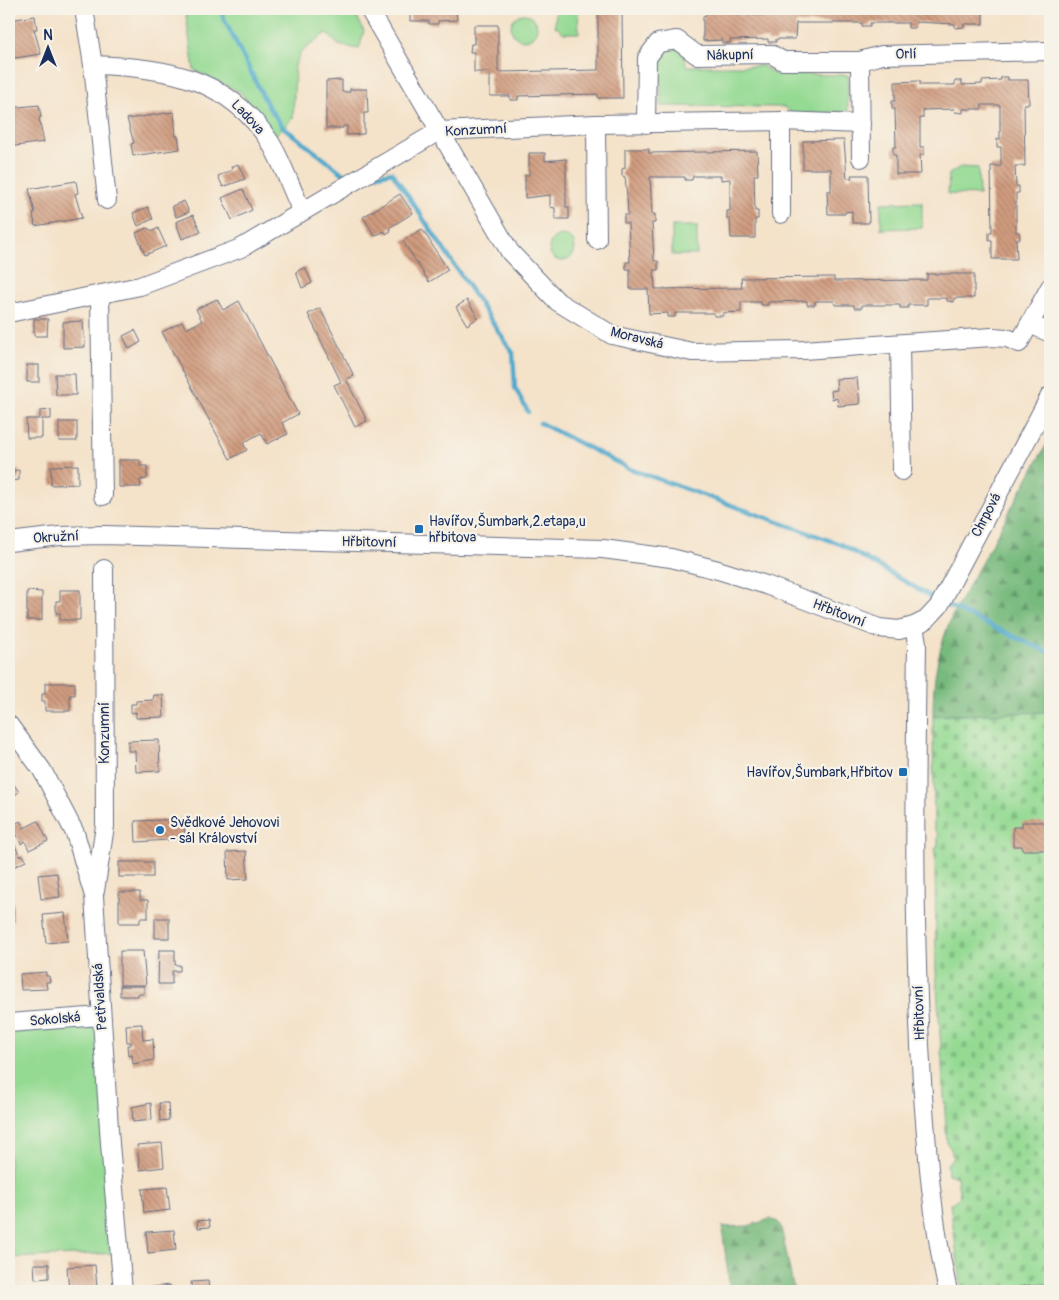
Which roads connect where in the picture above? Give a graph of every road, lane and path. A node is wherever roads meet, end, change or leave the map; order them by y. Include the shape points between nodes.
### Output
1 (84, 9) edge
2 (369, 9) edge
3 (1050, 51) edge
4 (860, 61) junction
5 (93, 65) junction
6 (781, 121) junction
7 (596, 124) junction
8 (646, 124) junction
9 (861, 124) junction
10 (439, 131) junction
11 (861, 158) dead end
12 (107, 200) dead end
13 (302, 211) junction
14 (780, 214) dead end
15 (597, 240) dead end
16 (1050, 287) edge
17 (100, 296) junction
18 (9, 314) edge
19 (1030, 324) junction
20 (1050, 333) edge
21 (900, 344) junction
22 (1050, 396) edge
23 (902, 471) dead end
24 (103, 496) dead end
25 (104, 535) joint
26 (9, 542) edge
27 (104, 569) dead end
28 (914, 626) junction
29 (9, 724) edge
30 (94, 896) junction
31 (101, 1016) junction
32 (9, 1023) edge
33 (122, 1291) edge
34 (948, 1291) edge

1 - 5 street
2 - 10 street, Moravská
3 - 4 street, Orlí via 882,55
4 - 8 street, Nákupní via 783,62 771,54 697,55 677,40 658,43 647,58
4 - 9 street
5 - 12 street
5 - 13 street, Ladova via 133,66 169,73 218,90 235,101 270,143
6 - 8 street, Konzumní
6 - 9 street, Konzumní
6 - 14 street
7 - 8 street, Konzumní
7 - 10 street, Konzumní
7 - 15 street
9 - 11 street
10 - 13 street, Konzumní
10 - 21 street, Moravská via 510,252 558,302 612,335 692,352
13 - 17 street, Konzumní via 241,248 140,286
16 - 19 street, Moravská
17 - 18 street, Konzumní
17 - 24 street
19 - 20 street
19 - 21 street, Moravská via 1019,343 992,336
21 - 23 street
22 - 28 street, Chrpová via 939,606 926,620
25 - 26 street, Okružní
25 - 28 street, Hřbitovní via 603,549 671,558 718,570 879,628 899,630
27 - 30 street, Konzumní via 105,826
28 - 34 street, Hřbitovní via 917,643 916,848 920,1046 932,1196
29 - 30 street, Petřvaldská via 42,770 75,832
30 - 31 street, Petřvaldská
31 - 32 street, Sokolská
31 - 33 street, Petřvaldská

